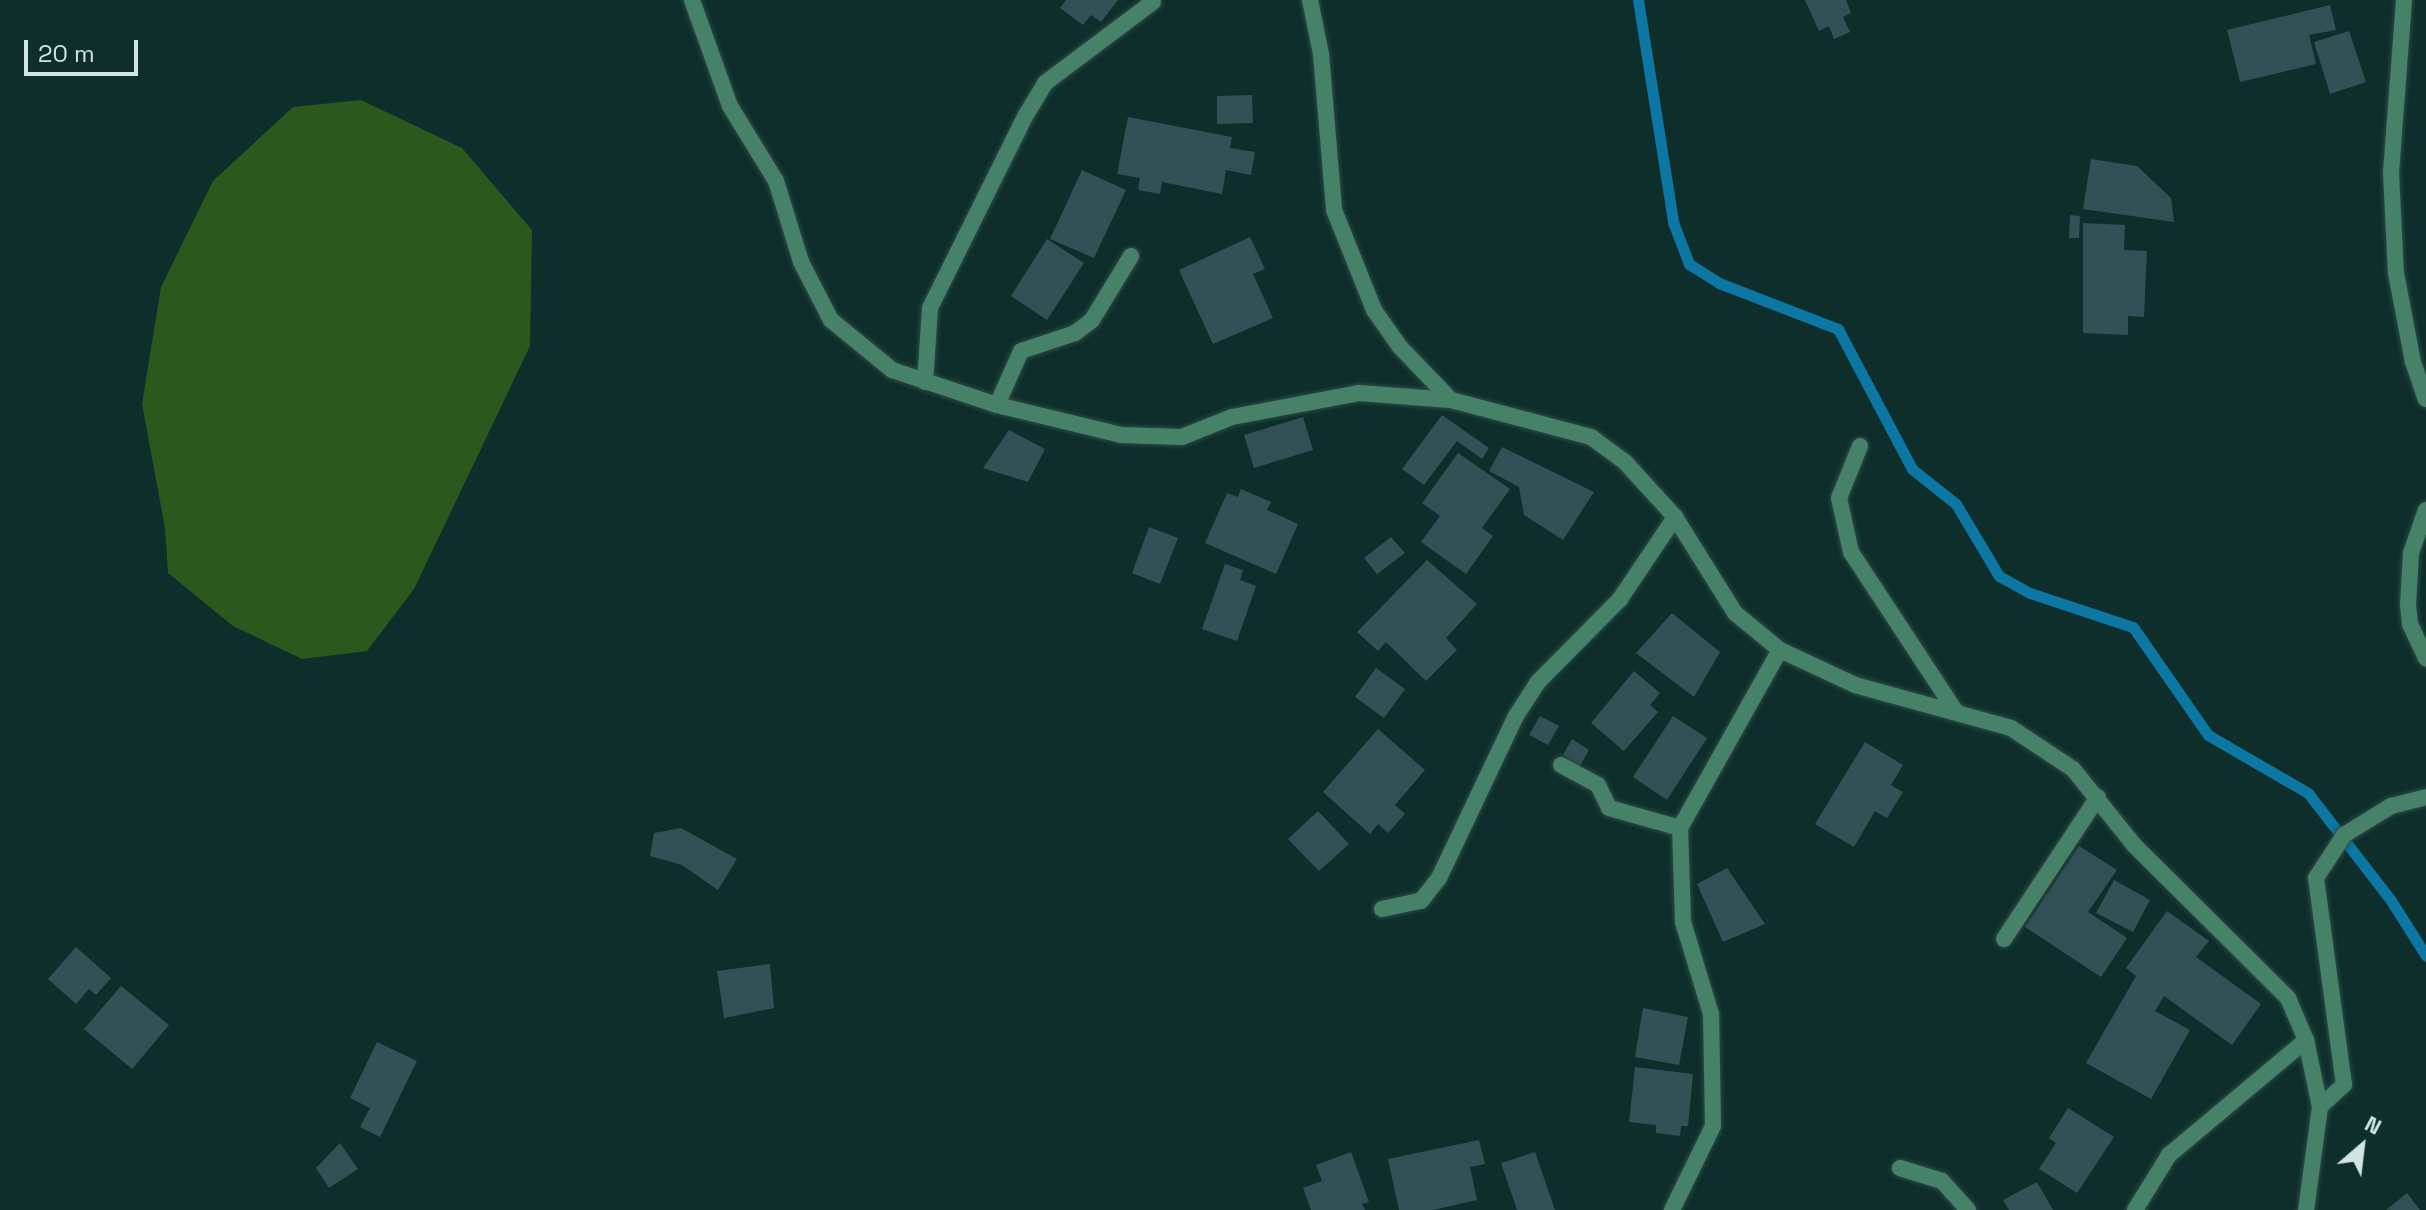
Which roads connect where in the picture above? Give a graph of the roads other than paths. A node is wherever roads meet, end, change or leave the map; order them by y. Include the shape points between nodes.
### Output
1 (692, 0) edge
2 (1310, 0) edge
3 (2404, 0) edge
4 (1153, 2) edge
5 (1131, 256) dead end
6 (925, 382) junction
7 (2426, 399) edge
8 (1451, 400) junction
9 (997, 405) junction
10 (1860, 446) dead end
11 (2426, 510) edge
12 (1675, 517) junction
13 (1780, 650) junction
14 (2426, 659) edge
15 (1956, 712) junction
16 (1561, 765) dead end
17 (2098, 797) junction
18 (2426, 797) edge
19 (1680, 828) junction
20 (1382, 909) dead end
21 (2004, 939) dead end
22 (2306, 1040) junction
23 (2320, 1107) junction
24 (1900, 1168) dead end
25 (1672, 1210) edge
26 (1968, 1210) edge
27 (2135, 1210) edge
28 (2306, 1210) edge

1 - 6 street via 730,106 776,181 801,262 831,320 892,370
2 - 8 street via 1321,54 1334,210 1374,310
3 - 7 street via 2391,172 2396,259 2413,362
4 - 6 street via 1045,83 930,308
5 - 9 street via 1092,320 1075,333 1021,351 1009,367
6 - 9 street
8 - 9 street via 1359,393 1316,397 1232,417 1182,437 1121,435
8 - 12 street via 1591,437 1625,462
10 - 15 street via 1839,498 1851,552
11 - 14 street via 2411,553 2408,605 2410,624
12 - 13 street via 1735,613
12 - 20 street via 1620,599 1538,682 1516,716 1439,878 1421,901
13 - 15 street via 1855,685
13 - 19 street
15 - 17 street via 2011,728 2073,769
16 - 19 street via 1598,785 1609,808
17 - 21 street
17 - 22 street via 2135,846 2288,998
18 - 23 street via 2391,806 2344,835 2316,878 2344,1085
19 - 25 street via 1683,922 1711,1014 1713,1126
22 - 23 street
22 - 27 street via 2169,1155
23 - 28 street
24 - 26 street via 1942,1181

